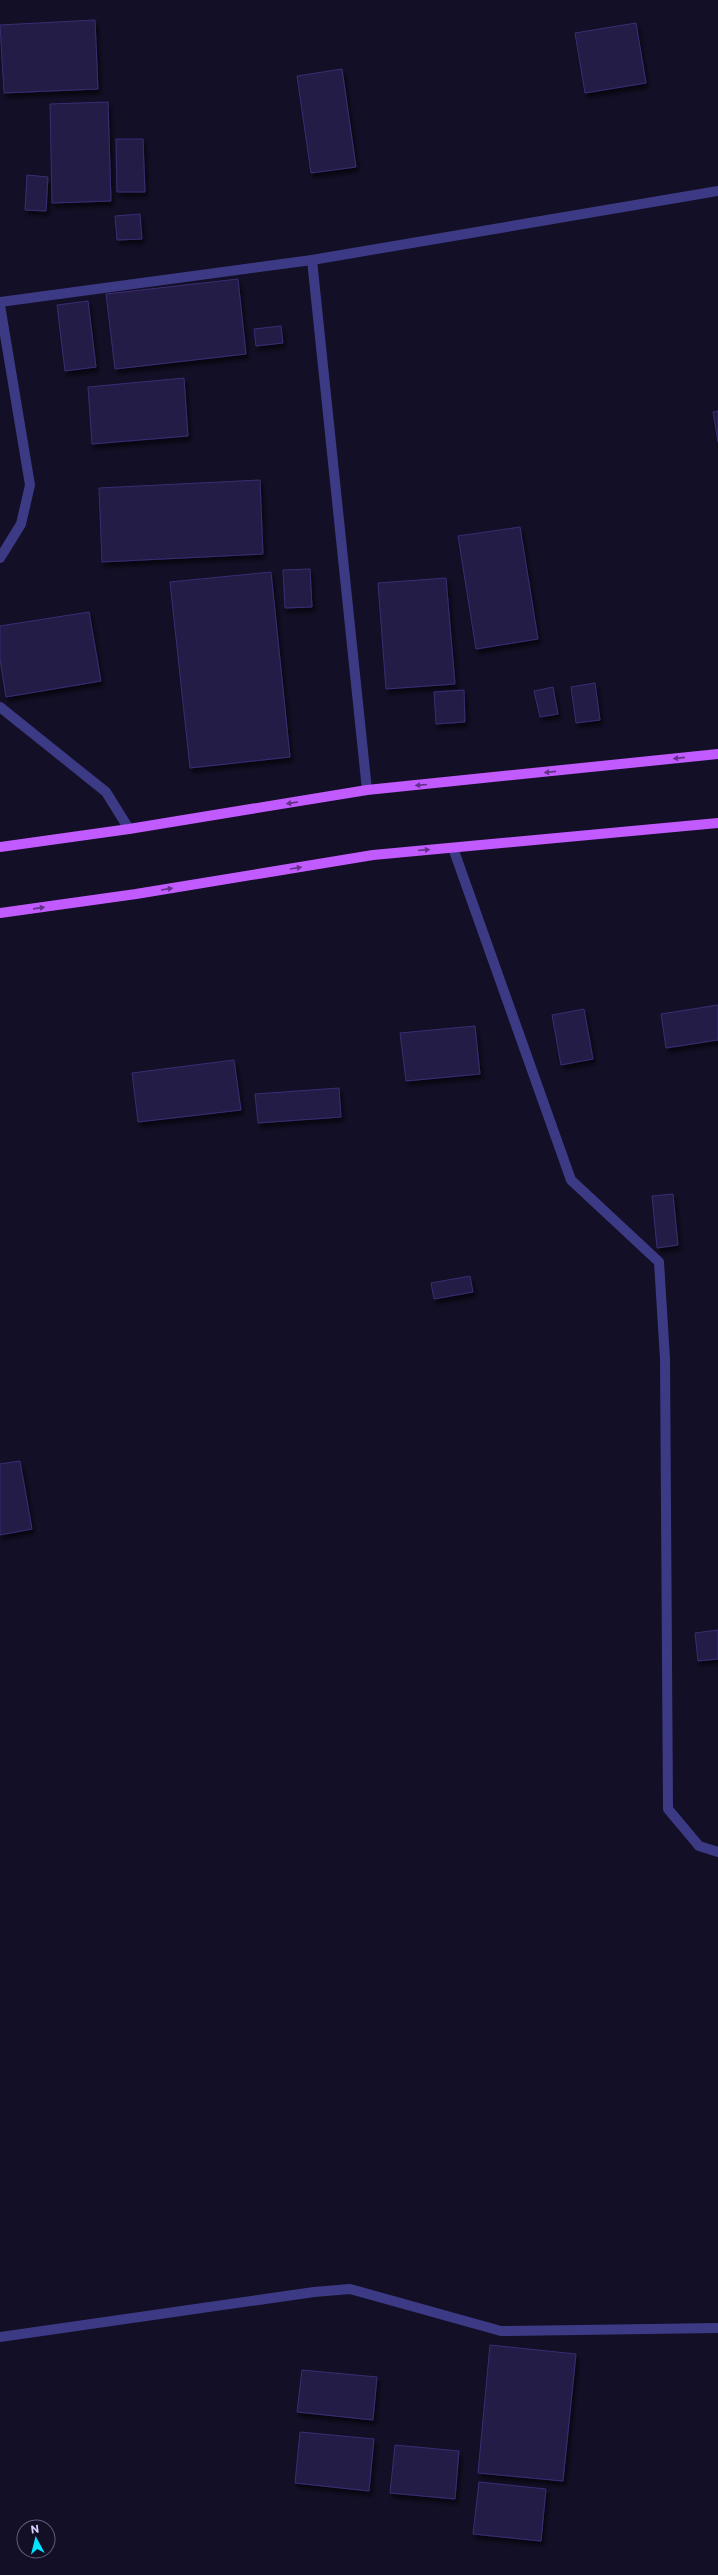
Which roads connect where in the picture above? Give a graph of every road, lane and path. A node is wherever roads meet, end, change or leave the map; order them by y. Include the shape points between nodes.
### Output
1 (718, 191) edge
2 (312, 260) junction
3 (0, 303) edge
4 (0, 558) edge
5 (0, 707) edge
6 (718, 754) edge
7 (367, 790) junction
8 (718, 823) edge
9 (129, 830) junction
10 (0, 847) edge
11 (453, 848) junction
12 (0, 913) edge
13 (718, 1852) edge
14 (718, 2328) edge
15 (0, 2337) edge

1 - 2 street
2 - 3 street
2 - 7 street
3 - 4 street via 30,486 21,524
5 - 9 street via 106,792
6 -> 7 main road
7 -> 9 main road
8 - 11 main road
9 - 10 main road
12 -> 11 main road via 136,894 373,855
11 - 13 street via 571,1180 659,1262 665,1359 668,1809 699,1846
14 - 15 street via 501,2331 350,2289

